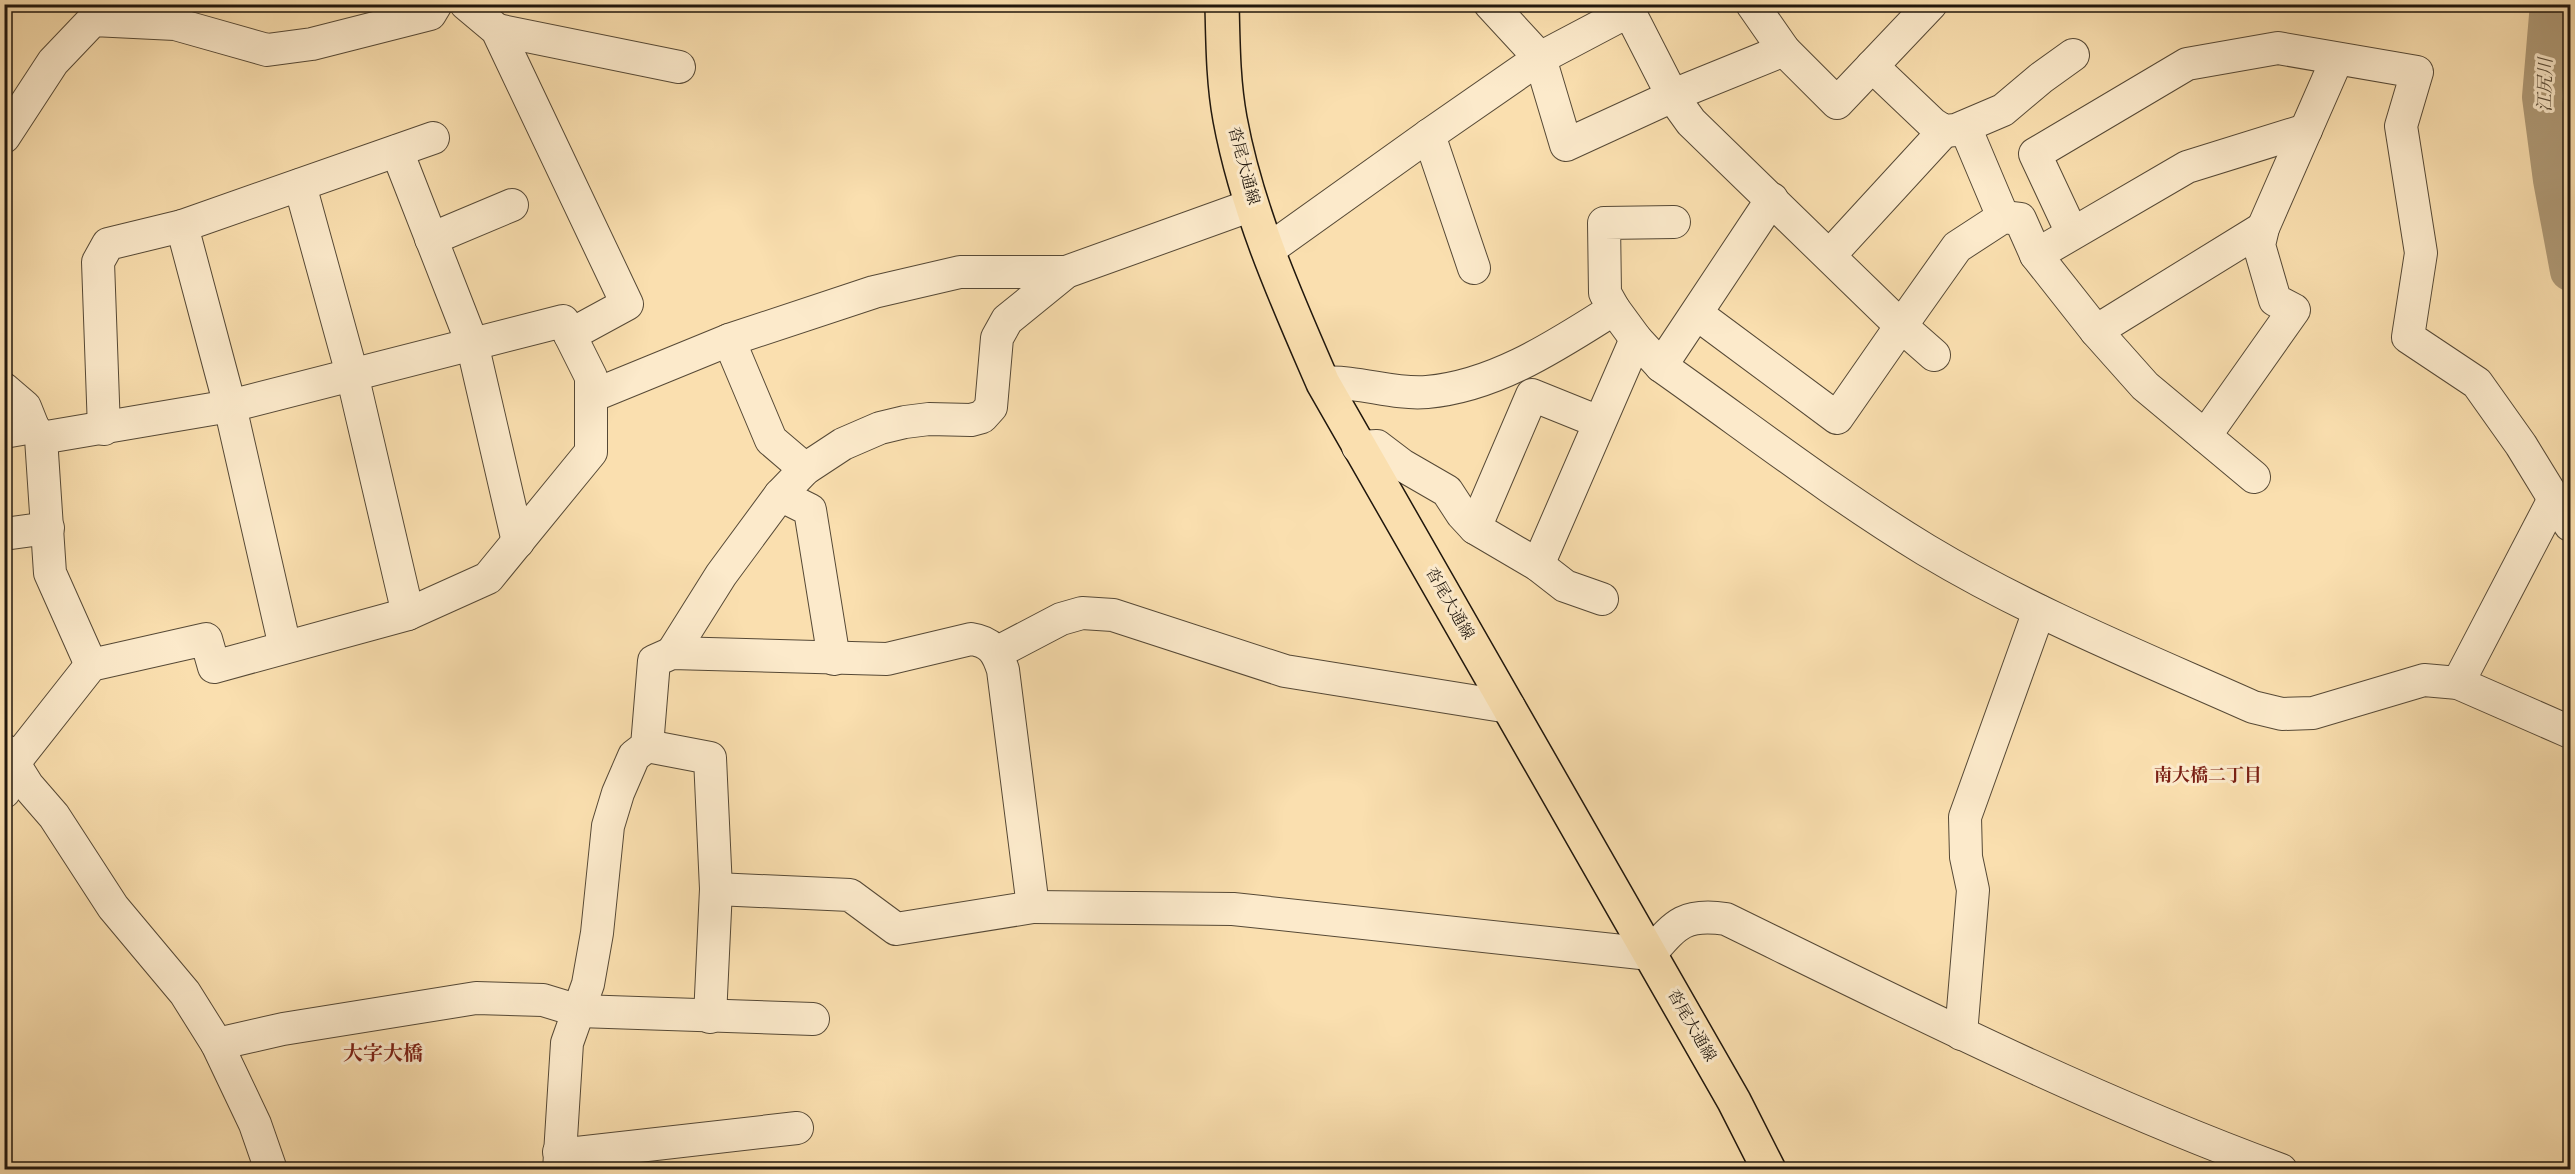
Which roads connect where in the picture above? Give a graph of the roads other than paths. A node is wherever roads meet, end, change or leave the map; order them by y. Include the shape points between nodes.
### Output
1 (436, 4) edge
2 (466, 4) edge
3 (1222, 4) edge
4 (1490, 4) edge
5 (1752, 4) edge
6 (1931, 4) edge
7 (1627, 9) edge
8 (497, 30) junction
9 (1784, 50) junction
10 (2073, 55) dead end
11 (1540, 58) junction
12 (2337, 59) junction
13 (1872, 66) junction
14 (679, 67) dead end
15 (1673, 97) junction
16 (9, 123) edge
17 (1954, 129) junction
18 (2306, 130) junction
19 (1429, 135) junction
20 (433, 138) dead end
21 (397, 151) junction
22 (300, 185) junction
23 (1772, 199) junction
24 (512, 205) dead end
25 (1252, 205) junction
26 (2003, 217) junction
27 (1674, 222) dead end
28 (182, 226) junction
29 (2263, 228) junction
30 (2072, 233) junction
31 (431, 239) junction
32 (1268, 250) junction
33 (1830, 255) junction
34 (2036, 255) junction
35 (1474, 268) dead end
36 (1066, 272) junction
37 (1614, 309) junction
38 (1697, 314) junction
39 (1900, 326) junction
40 (2096, 331) junction
41 (570, 335) junction
42 (1636, 339) junction
43 (729, 340) junction
44 (472, 343) junction
45 (1934, 355) dead end
46 (1661, 366) junction
47 (352, 374) junction
48 (1323, 383) junction
49 (4, 389) edge
50 (592, 396) junction
51 (230, 406) junction
52 (1599, 422) junction
53 (104, 429) junction
54 (26, 432) edge
55 (2205, 436) junction
56 (1358, 447) junction
57 (805, 469) junction
58 (2254, 477) dead end
59 (780, 495) junction
60 (2554, 499) junction
61 (2571, 525) edge
62 (48, 528) junction
63 (1475, 528) junction
64 (4, 534) edge
65 (518, 542) junction
66 (1538, 565) junction
67 (1602, 599) dead end
68 (2039, 611) junction
69 (408, 614) junction
70 (285, 647) junction
71 (998, 652) junction
72 (672, 653) junction
73 (834, 659) junction
74 (91, 665) junction
75 (2458, 683) junction
76 (1509, 707) junction
77 (2569, 728) edge
78 (647, 746) junction
79 (8, 768) edge
80 (716, 890) junction
81 (1033, 907) junction
82 (1650, 954) junction
83 (579, 1011) junction
84 (710, 1017) junction
85 (813, 1019) dead end
86 (1961, 1034) junction
87 (217, 1044) junction
88 (797, 1128) dead end
89 (559, 1161) edge
90 (271, 1170) edge
91 (1769, 1170) edge
92 (2281, 1170) edge

1 - 16 street via 430,15 312,44 267,50 175,24 93,20 52,62
2 - 8 street
3 - 25 main road, 沓尾大通線 via 1230,119
4 - 11 street
5 - 9 street
6 - 13 street
7 - 11 street
7 - 15 street
8 - 14 street
8 - 41 street via 627,304
9 - 13 street via 1837,104
9 - 15 street
10 - 17 street via 2003,110
11 - 15 street via 1566,145
11 - 19 street
12 - 18 street
12 - 30 street via 2278,48 2187,64 2035,154
12 - 60 street via 2417,72 2401,126 2421,253 2408,337 2477,383
13 - 17 street via 1933,124
15 - 23 street via 1691,122
17 - 26 street
17 - 33 street
18 - 29 street
18 - 30 street via 2187,167
19 - 32 street
19 - 35 street
20 - 21 street
21 - 22 street
21 - 31 street
22 - 28 street
22 - 47 street
23 - 33 street
23 - 38 street
24 - 31 street
25 - 32 main road, 沓尾大通線
25 - 36 street
26 - 34 street via 2020,219
26 - 39 street via 1957,247
27 - 37 street via 1604,223 1605,293
28 - 51 street
28 - 53 street via 108,244 98,262
29 - 40 street
29 - 55 street via 2259,245 2275,300 2294,310
30 - 34 street
31 - 44 street
32 - 48 main road, 沓尾大通線
33 - 39 street
34 - 40 street
36 - 43 street via 960,272 874,292
36 - 57 street via 1007,320 997,338 991,407 982,417 929,419 880,428 843,444
37 - 42 street
37 - 48 street via 1559,344 1493,377 1470,384 1426,392 1343,381
38 - 39 street via 1836,418
38 - 46 street
39 - 45 street
40 - 55 street via 2145,386
41 - 44 street via 562,321
41 - 50 street via 591,377
42 - 46 street
42 - 52 street
43 - 50 street
43 - 57 street via 771,440
44 - 47 street
44 - 65 street
46 - 68 street via 1926,550
47 - 51 street
47 - 69 street
48 - 56 main road, 沓尾大通線
49 - 54 street via 25,407
50 - 65 street via 591,452
51 - 53 street
51 - 70 street
52 - 63 street via 1532,396
52 - 66 street
53 - 54 street
54 - 62 street
55 - 58 street
56 - 63 street via 1377,446 1447,491
56 - 76 main road, 沓尾大通線
57 - 59 street
59 - 72 street via 721,575
59 - 73 street via 810,510
60 - 61 street
60 - 75 street
62 - 64 street
62 - 74 street via 50,573
63 - 66 street
65 - 69 street via 488,578
66 - 67 street via 1564,586
68 - 75 street via 2253,706 2282,714 2313,713 2424,680
68 - 86 street via 1965,817 1966,857 1973,890
69 - 70 street
70 - 74 street via 214,667 206,639
71 - 73 street via 984,641 971,639 887,659
71 - 76 street via 1061,619 1082,613 1113,615 1285,671
71 - 81 street
72 - 73 street
72 - 78 street via 654,660
74 - 79 street
75 - 77 street
76 - 82 main road, 沓尾大通線
78 - 80 street via 710,758
78 - 83 street via 634,756 608,826 597,933
79 - 87 street via 54,816 113,907 185,993
80 - 81 street via 850,895 896,929
80 - 84 street
81 - 82 street via 1233,909
82 - 86 street via 1684,921 1703,916 1726,920
82 - 91 main road, 沓尾大通線
83 - 84 street
83 - 87 street via 543,1000 476,998 283,1029
83 - 89 street via 567,1043
84 - 85 street
86 - 92 street via 2209,1143
87 - 90 street via 255,1124
88 - 89 street via 577,1154

